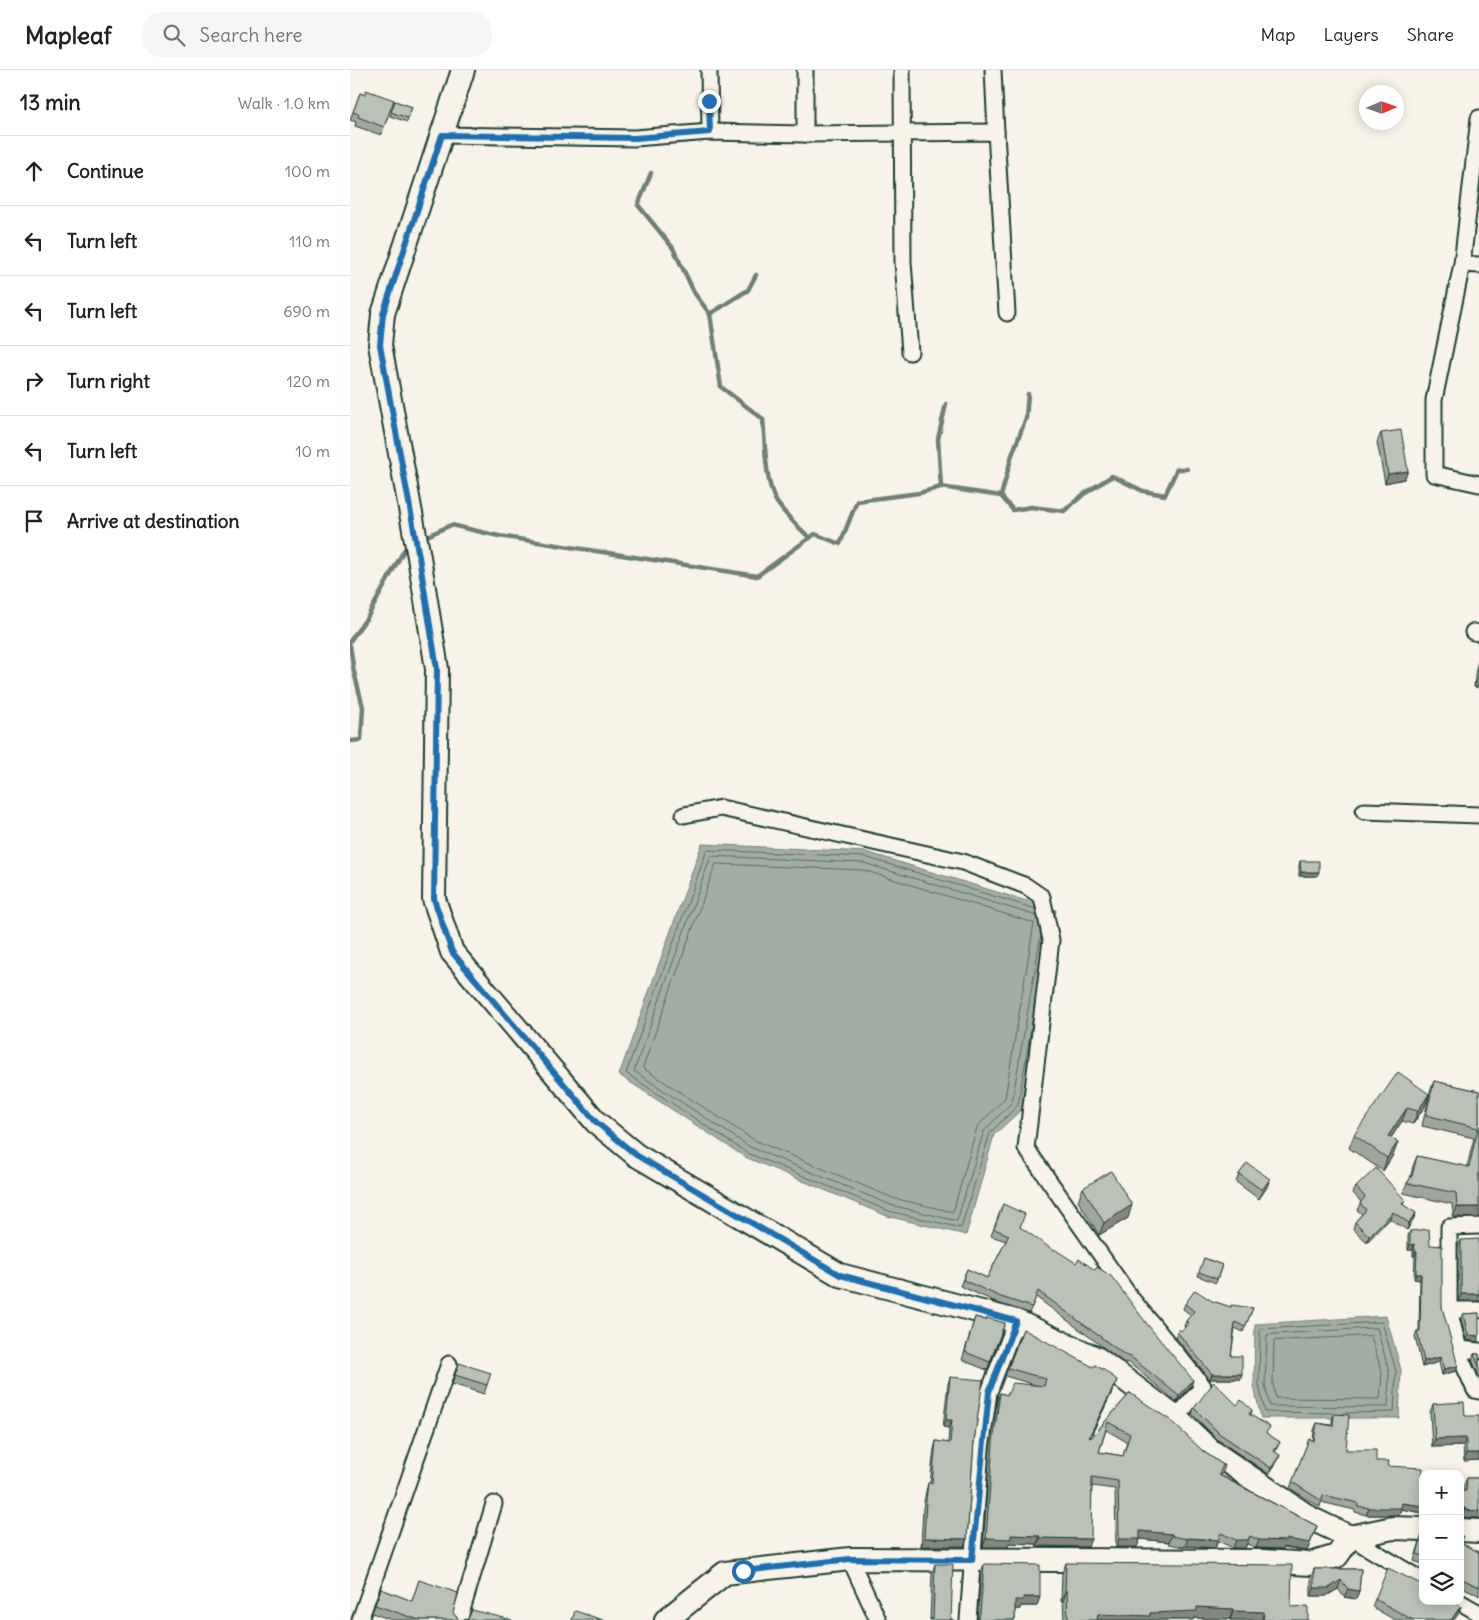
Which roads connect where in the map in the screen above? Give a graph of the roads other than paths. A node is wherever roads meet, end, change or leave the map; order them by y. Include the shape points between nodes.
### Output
1 (463, 70) edge
2 (709, 70) edge
3 (805, 70) edge
4 (902, 70) edge
5 (993, 70) edge
6 (1479, 118) edge
7 (710, 132) junction
8 (903, 132) junction
9 (996, 132) junction
10 (805, 134) junction
11 (442, 135) junction
12 (1462, 264) junction
13 (1479, 265) edge
14 (1007, 313) dead end
15 (910, 352) dead end
16 (1479, 484) edge
17 (1364, 811) dead end
18 (684, 815) dead end
19 (1479, 815) edge
20 (1479, 1226) edge
21 (1449, 1310) junction
22 (1479, 1310) edge
23 (1016, 1321) junction
24 (1459, 1349) junction
25 (1479, 1351) edge
26 (449, 1364) dead end
27 (1479, 1391) edge
28 (1176, 1418) junction
29 (494, 1504) dead end
30 (1419, 1529) edge
31 (1464, 1530) edge
32 (1479, 1531) edge
33 (1350, 1537) junction
34 (850, 1559) junction
35 (972, 1560) junction
36 (1419, 1579) edge
37 (1463, 1605) edge
38 (1473, 1614) edge
39 (360, 1620) edge
40 (459, 1620) edge
41 (666, 1620) edge
42 (878, 1620) edge
43 (968, 1620) edge

1 - 11 main road
2 - 7 street
3 - 10 street
4 - 8 street
5 - 9 street
6 - 12 street
7 - 10 street
7 - 11 street via 635,138
8 - 9 street
8 - 10 street
8 - 15 street via 904,262
9 - 14 street
11 - 23 main road via 383,314 380,345 437,669 434,899 452,952 596,1122 636,1155 840,1275
12 - 13 street
12 - 16 street via 1434,400 1434,474
17 - 19 street
18 - 28 street via 721,808 963,862 1026,886 1042,897 1051,940 1026,1148 1130,1298 1203,1386
20 - 21 street via 1449,1227
21 - 22 street
21 - 24 street
23 - 28 main road via 1098,1359
23 - 35 street via 989,1392
24 - 25 street
24 - 27 street via 1475,1390
26 - 39 street
28 - 33 main road via 1210,1450 1304,1514
29 - 40 street
30 - 33 main road via 1393,1528
31 - 32 main road
33 - 35 main road via 1337,1556 1310,1564 1253,1560
33 - 36 street
34 - 35 main road
34 - 41 main road via 725,1573
34 - 42 street
35 - 43 street
37 - 38 street

